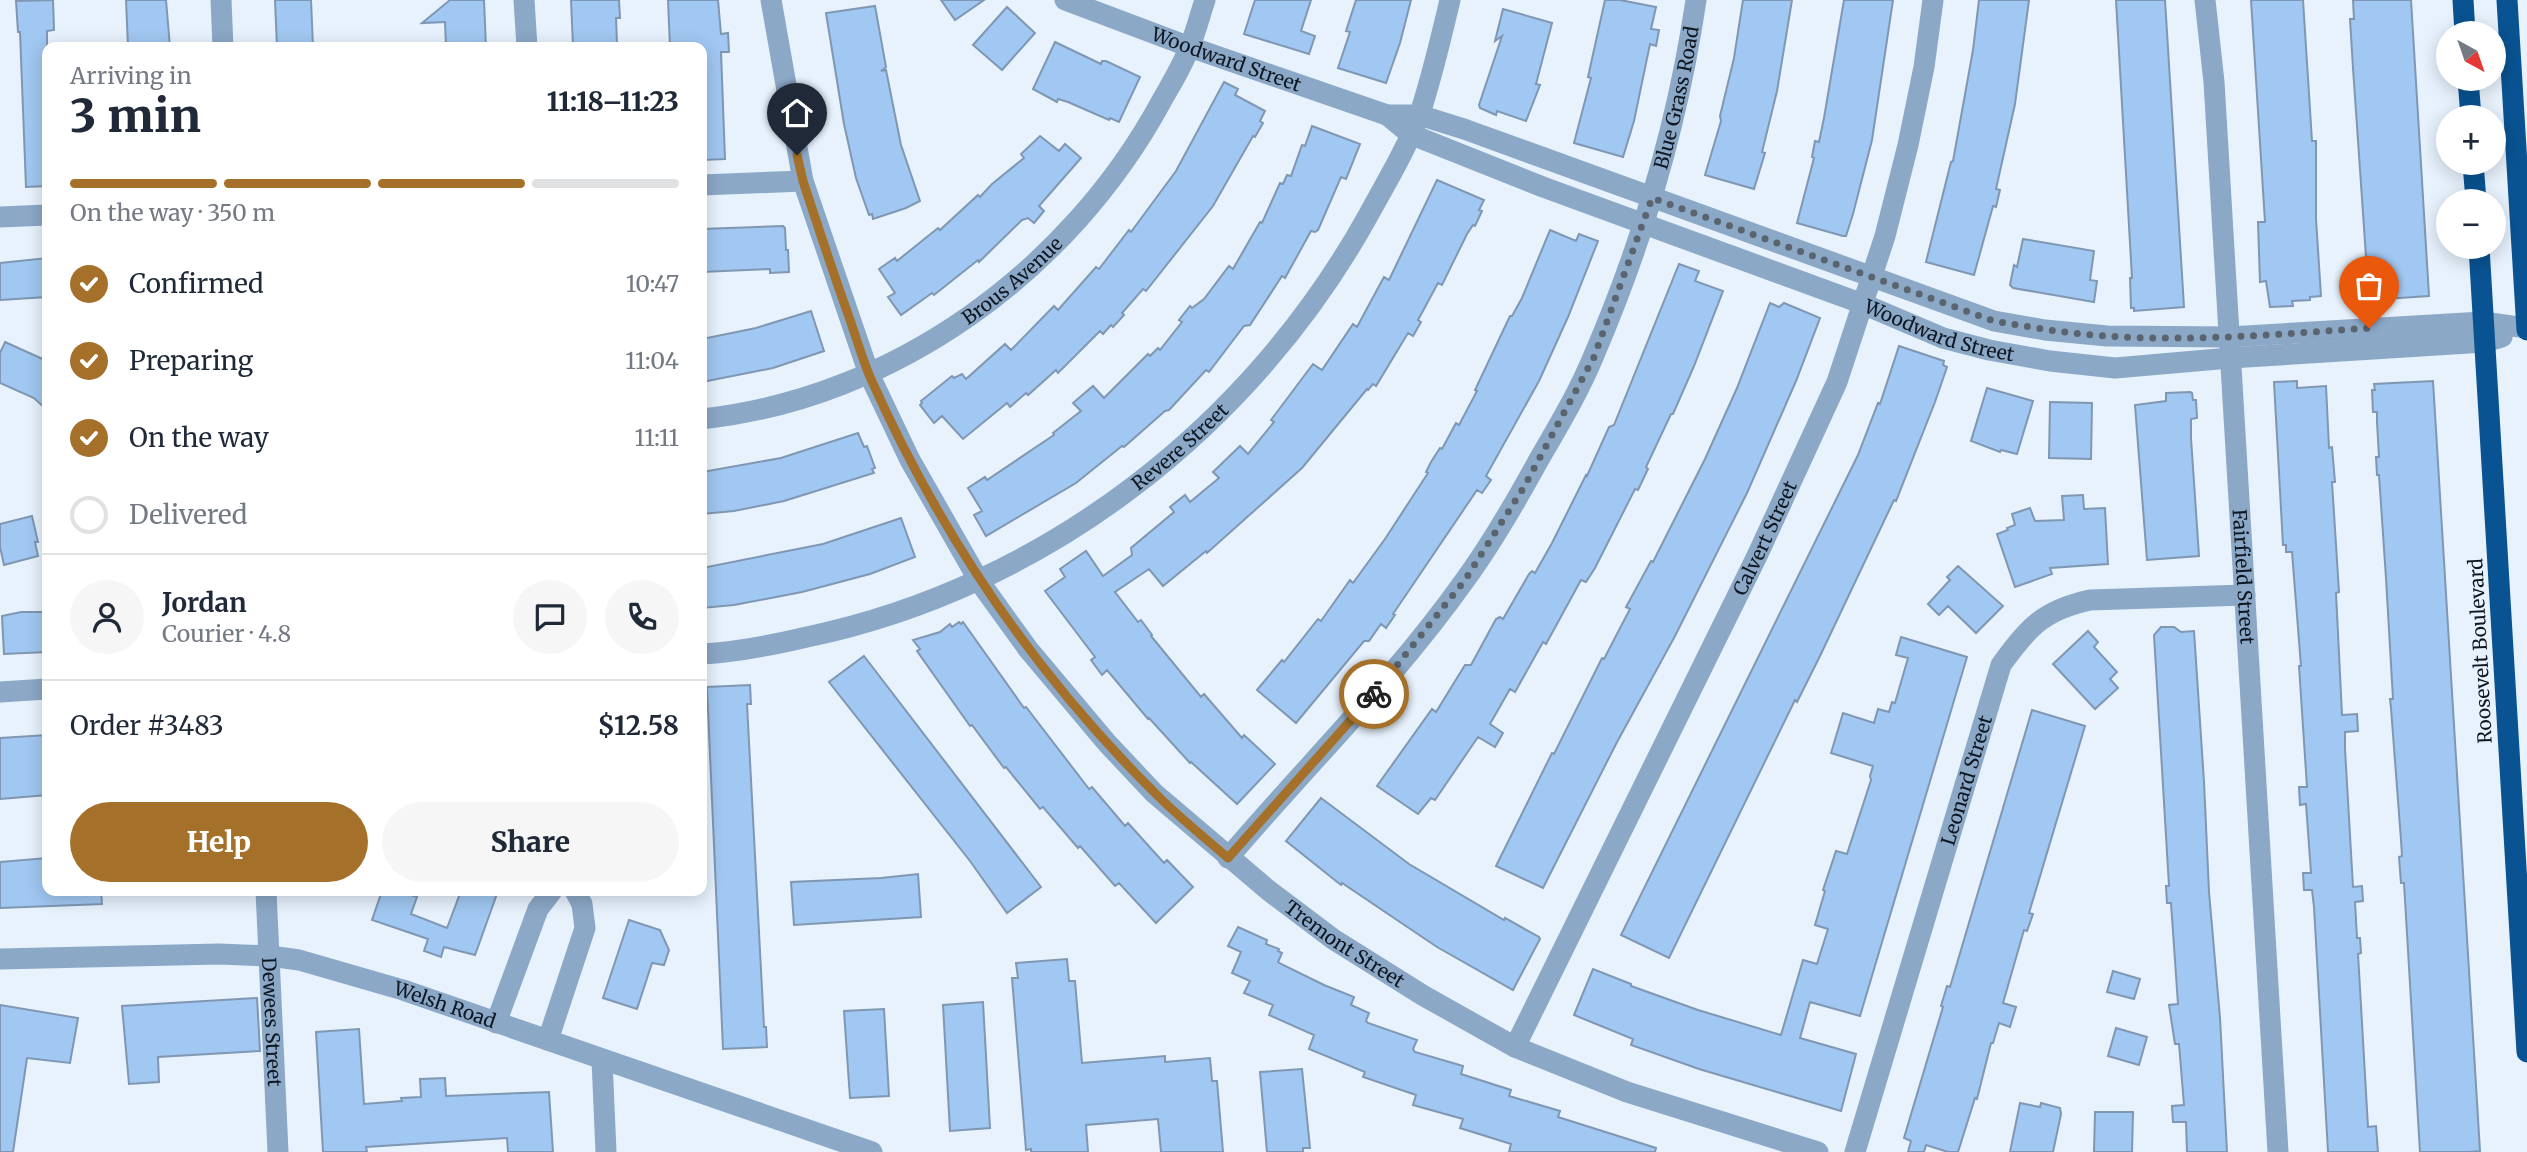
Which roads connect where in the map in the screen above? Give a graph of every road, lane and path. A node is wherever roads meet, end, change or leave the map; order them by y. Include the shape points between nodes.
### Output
1 (221, 0) edge
2 (524, 0) edge
3 (771, 0) edge
4 (1065, 0) edge
5 (1205, 0) edge
6 (1450, 0) edge
7 (1696, 0) edge
8 (1933, 0) edge
9 (2205, 0) edge
10 (2463, 0) edge
11 (2507, 0) edge
12 (2464, 21) edge
13 (223, 42) edge
14 (527, 42) edge
15 (1190, 47) junction
16 (1414, 125) junction
17 (803, 181) junction
18 (707, 185) edge
19 (1652, 198) junction
20 (42, 215) edge
21 (0, 217) edge
22 (1643, 225) junction
23 (2480, 259) edge
24 (1872, 278) junction
25 (1863, 304) junction
26 (2527, 329) edge
27 (2484, 332) junction
28 (2230, 347) junction
29 (869, 374) junction
30 (707, 418) edge
31 (979, 581) junction
32 (2245, 595) junction
33 (707, 653) edge
34 (42, 690) edge
35 (0, 692) edge
36 (1228, 858) junction
37 (266, 896) edge
38 (548, 896) edge
39 (578, 896) edge
40 (270, 956) junction
41 (0, 959) edge
42 (496, 1023) junction
43 (548, 1041) junction
44 (1515, 1046) junction
45 (2527, 1052) edge
46 (602, 1060) junction
47 (278, 1152) edge
48 (607, 1152) edge
49 (872, 1152) edge
50 (1818, 1152) edge
51 (1855, 1152) edge
52 (2278, 1152) edge

1 - 13 street
2 - 14 street
3 - 17 street, Tremont Street
4 - 15 street, Woodward Street
5 - 15 street, Brous Avenue
6 - 16 street, Revere Street
7 - 19 street, Blue Grass Road via 1675,113
8 - 24 street, Calvert Street via 1908,145
9 - 28 street, Fairfield Street
10 - 12 highway
11 - 26 highway
15 - 16 street, Woodward Street
15 - 29 street, Brous Avenue via 1120,169 1061,239 958,323
16 - 19 street, Woodward Street via 1464,130
16 - 22 street, Woodward Street
16 - 31 street, Revere Street via 1327,285 1232,401 1132,489 1073,529
17 - 18 street
17 - 29 street, Tremont Street
19 - 22 street, Blue Grass Road
19 - 24 street, Woodward Street
20 - 21 street
22 - 25 street, Woodward Street
22 - 36 street, Blue Grass Road via 1594,357 1512,508 1465,580 1406,656
23 - 27 highway, Roosevelt Boulevard
24 - 25 street, Calvert Street
24 - 28 street, Woodward Street via 1994,321 2107,337
25 - 28 street, Woodward Street via 1943,338 2050,361 2115,368
25 - 44 street, Calvert Street via 1812,440
26 - 27 street, Woodward Street
27 - 28 street, Woodward Street
27 - 45 highway, Roosevelt Boulevard
28 - 32 street, Fairfield Street
29 - 30 street, Brous Avenue via 785,403
29 - 31 street, Tremont Street via 910,460
31 - 33 street, Revere Street via 843,630
31 - 36 street, Tremont Street via 1028,649 1107,743 1154,793
32 - 51 street, Leonard Street via 2090,600 2066,605 2023,634 2001,665
32 - 52 street, Fairfield Street
34 - 35 street
36 - 44 street, Tremont Street via 1334,939
37 - 40 street, Dewees Street
38 - 42 street via 538,909
39 - 43 street via 585,928
40 - 41 street, Welsh Road
40 - 42 street, Welsh Road via 318,964
40 - 47 street, Dewees Street
42 - 43 street, Welsh Road
43 - 46 street, Welsh Road
44 - 50 street, Tremont Street via 1627,1092
46 - 48 street
46 - 49 street, Welsh Road

